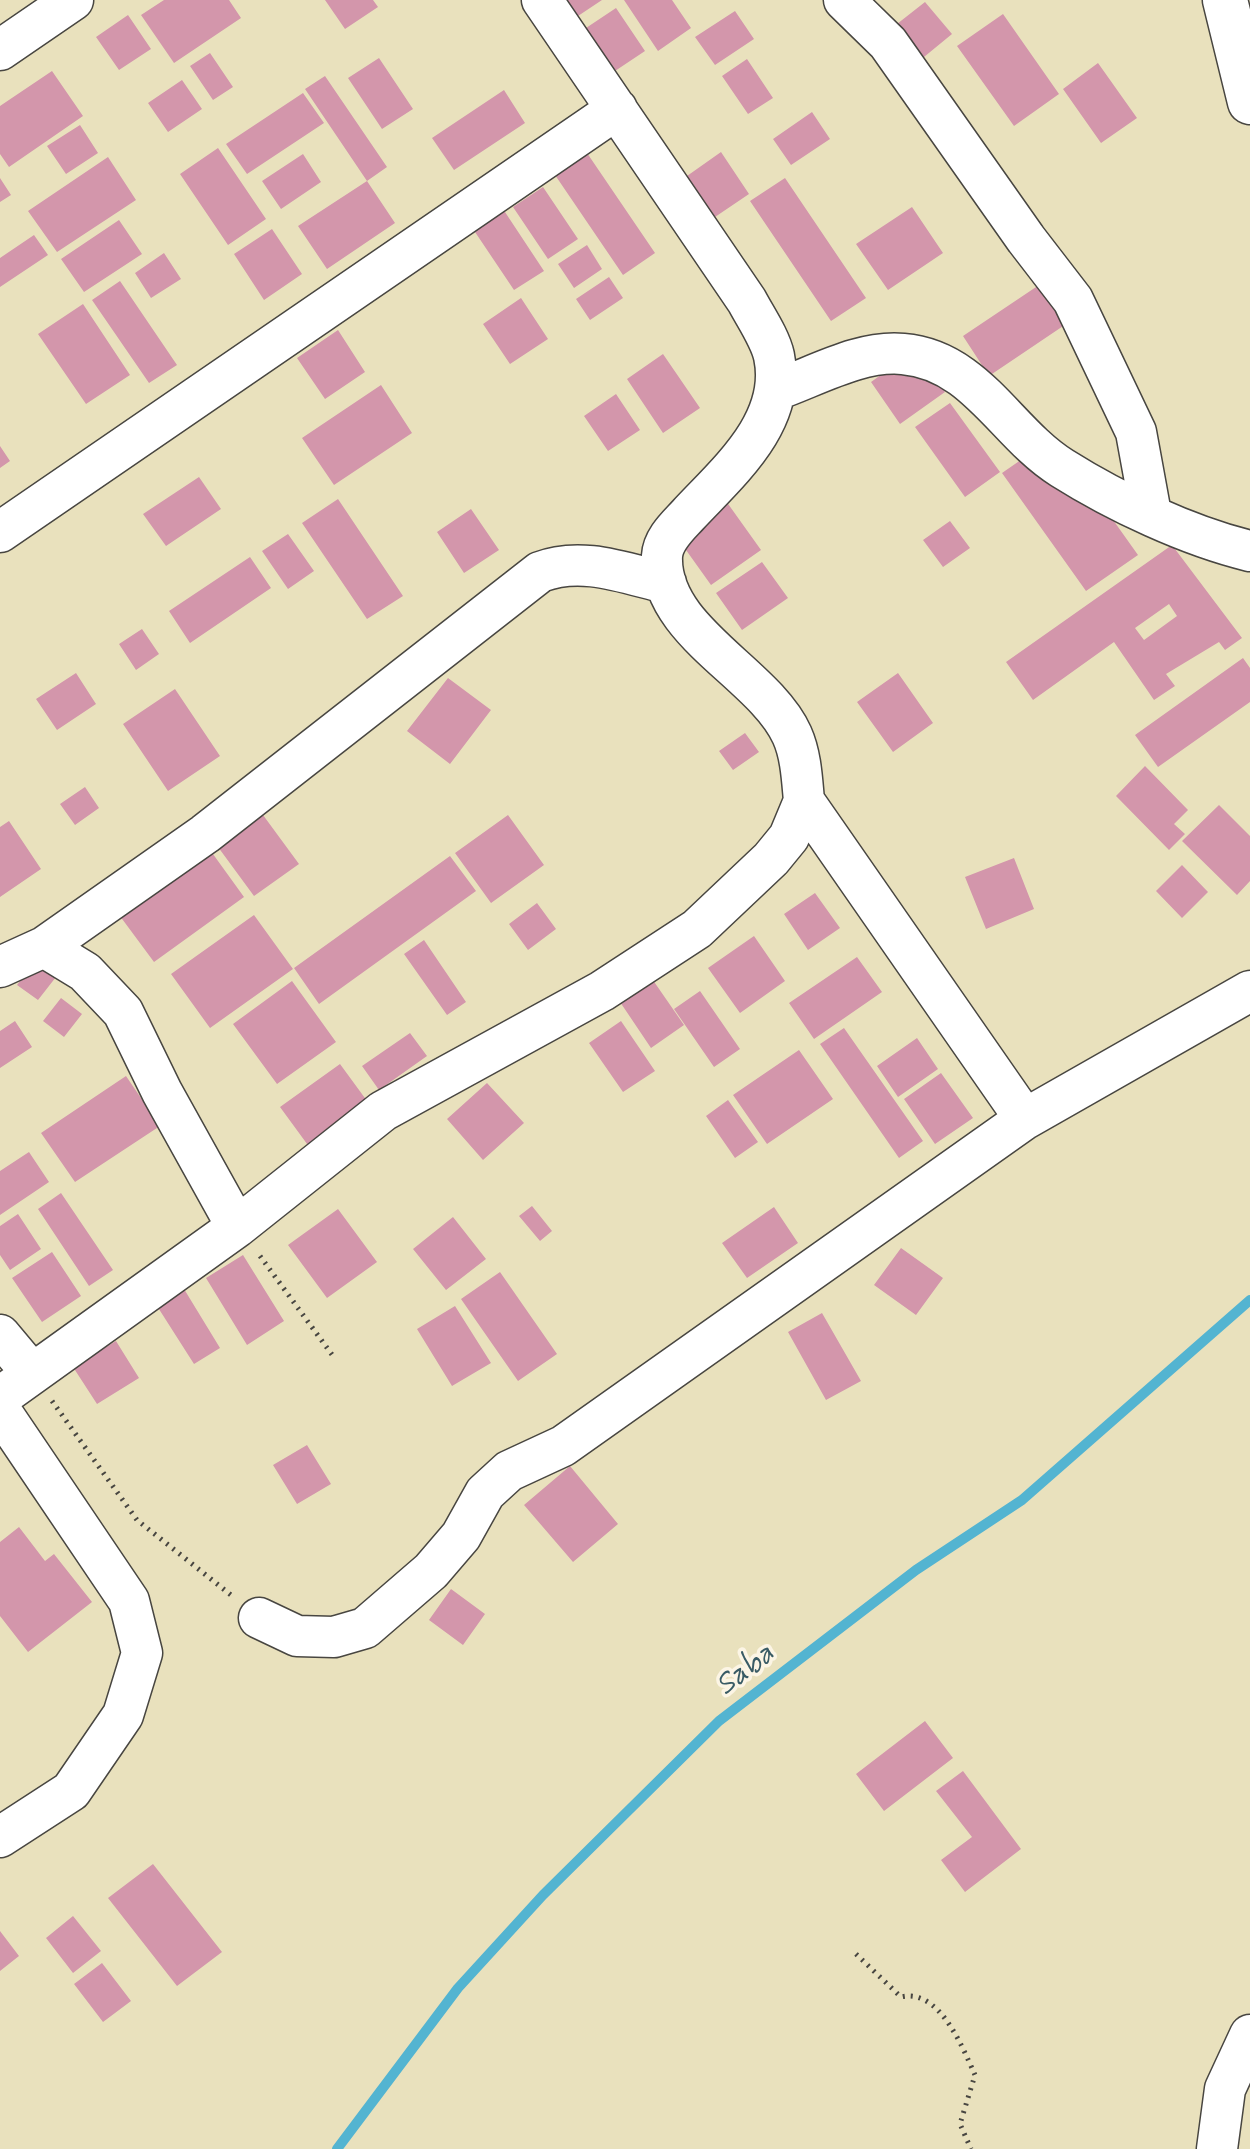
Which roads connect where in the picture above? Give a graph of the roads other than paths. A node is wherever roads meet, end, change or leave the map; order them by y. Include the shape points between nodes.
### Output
1 (73, 0) edge
2 (542, 0) edge
3 (844, 0) edge
4 (1225, 0) edge
5 (0, 50) edge
6 (1250, 102) edge
7 (617, 109) junction
8 (776, 390) junction
9 (1151, 514) junction
10 (0, 532) edge
11 (1250, 551) edge
12 (666, 583) junction
13 (804, 801) junction
14 (44, 947) junction
15 (0, 967) edge
16 (1250, 991) edge
17 (1025, 1119) junction
18 (237, 1227) junction
19 (0, 1335) edge
20 (31, 1372) junction
21 (0, 1397) edge
22 (0, 1410) edge
23 (259, 1618) road end
24 (0, 1837) edge
25 (1250, 2035) edge
26 (1217, 2149) edge

1 - 5 street
2 - 7 street
3 - 9 street via 888,43 1073,300 1136,432
4 - 6 street
7 - 8 street via 747,301 774,354
7 - 10 street
8 - 9 street via 871,355 930,358 982,391 1034,447 1062,468
8 - 12 street via 768,416 745,453 670,535 662,554
9 - 11 street via 1195,535
12 - 13 street via 684,617 791,734
12 - 14 street via 586,564 556,565 540,572 205,834
13 - 17 street
13 - 18 street via 789,837 771,859 697,929 602,991 383,1111
14 - 15 street
14 - 18 street via 85,972 123,1012
16 - 17 street
17 - 23 street via 563,1446 509,1471 485,1493 461,1536 431,1571 365,1628 334,1637 297,1636
18 - 20 street
19 - 20 street
20 - 21 street
22 - 24 street via 129,1601 142,1653 123,1715 71,1791
25 - 26 street via 1225,2089

